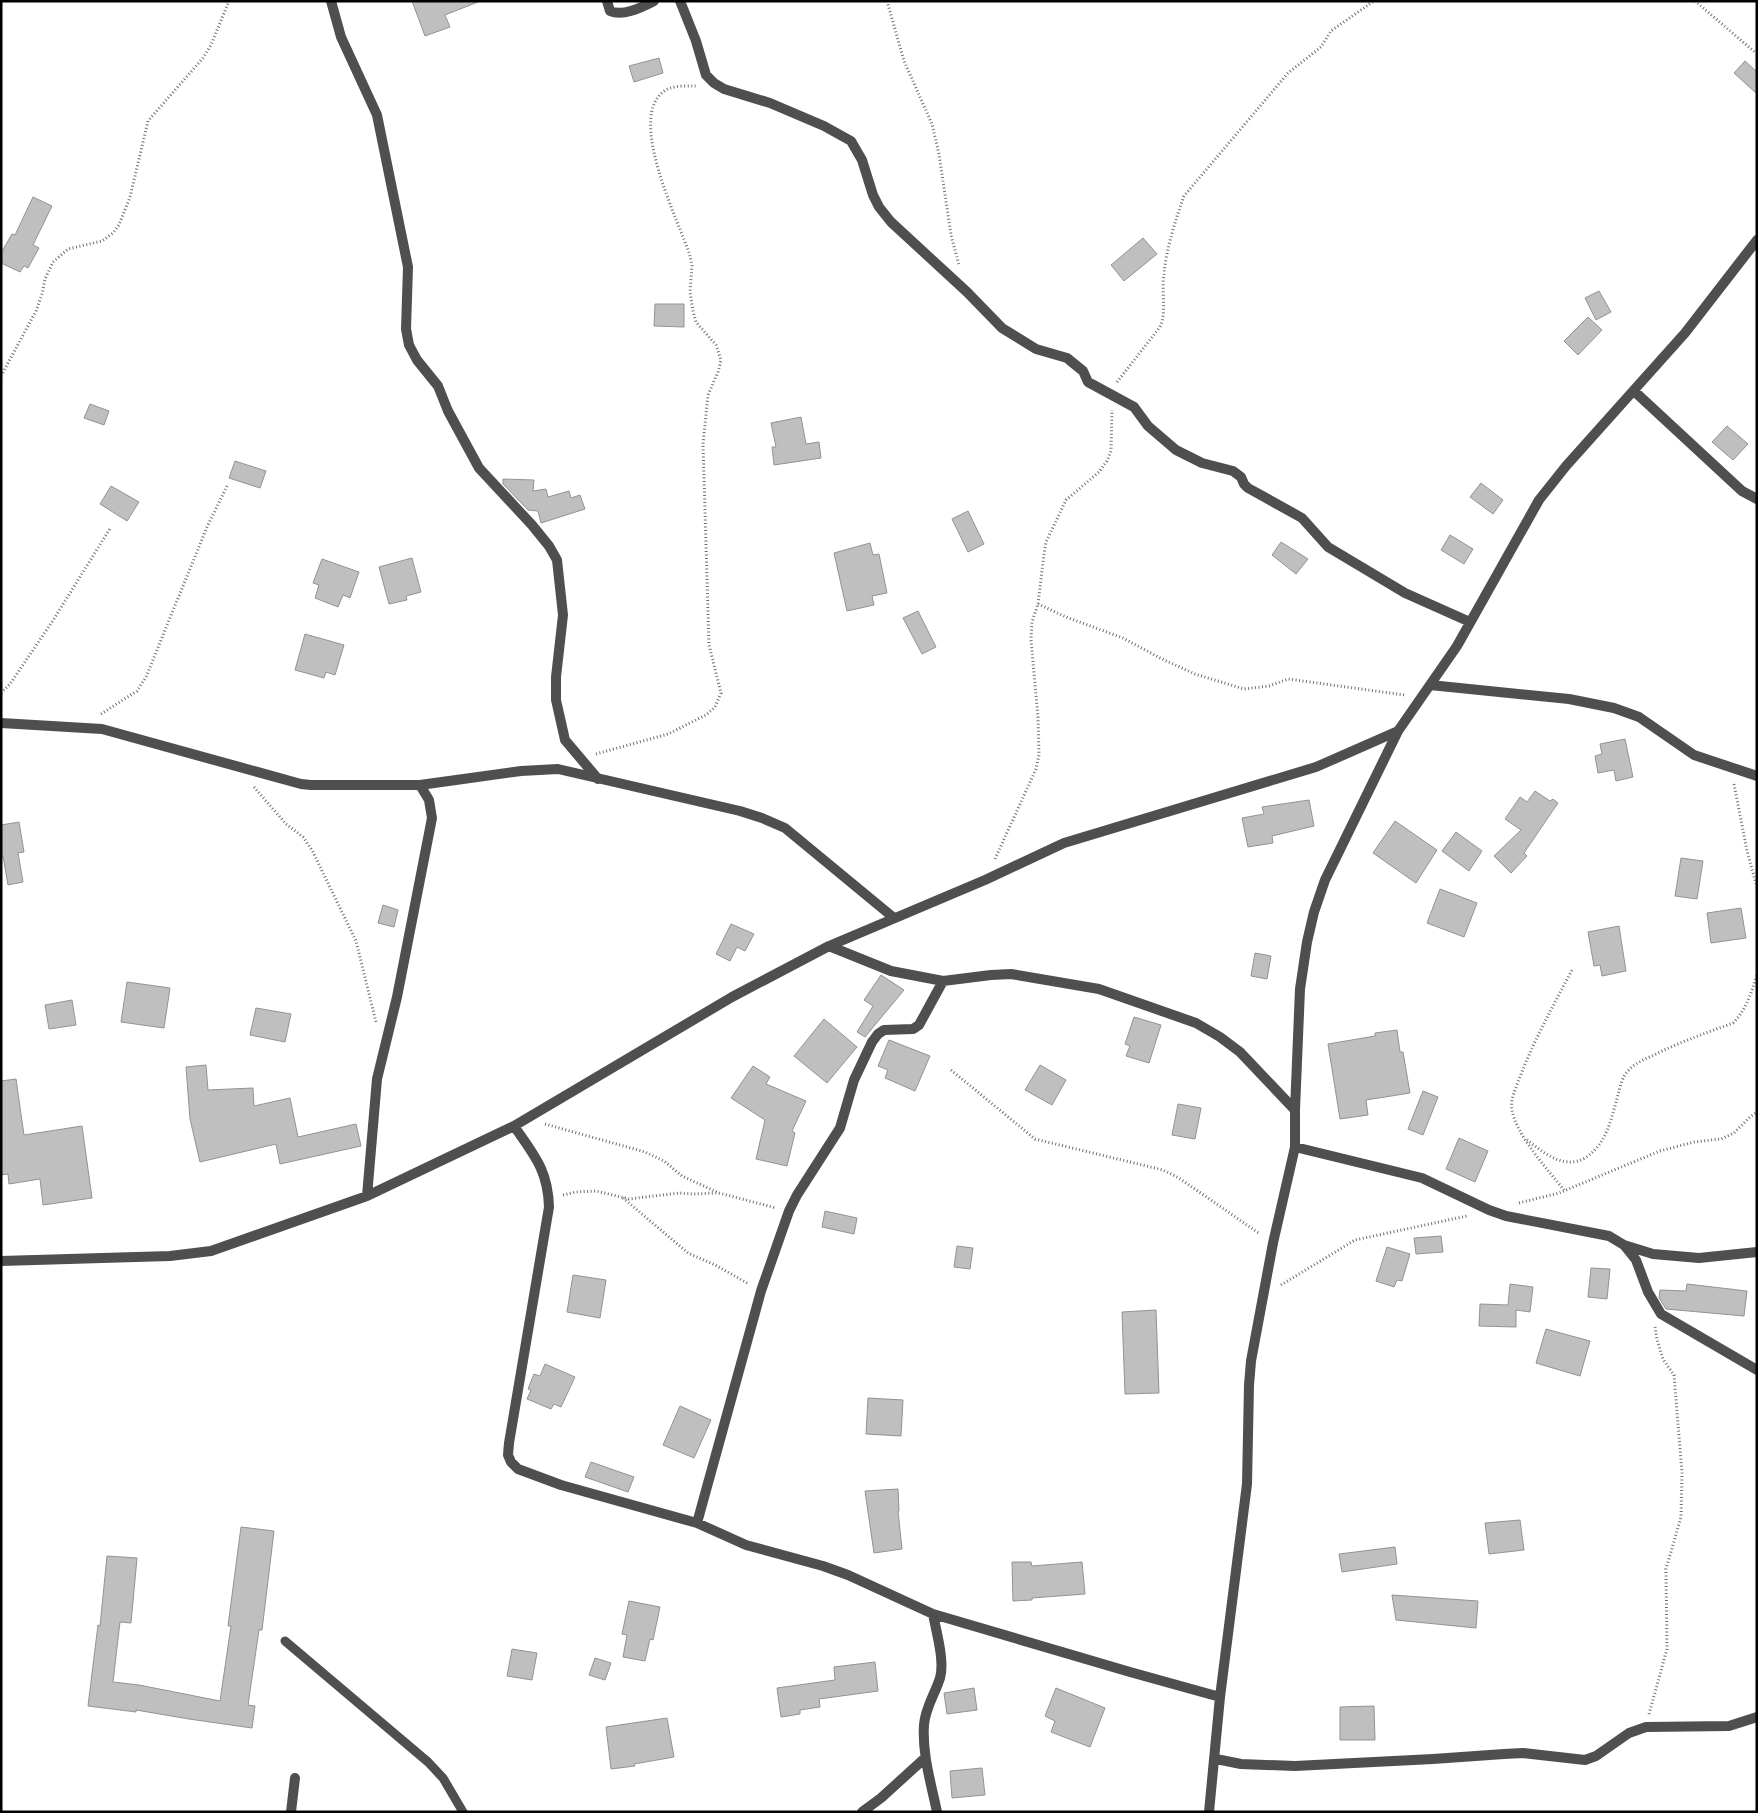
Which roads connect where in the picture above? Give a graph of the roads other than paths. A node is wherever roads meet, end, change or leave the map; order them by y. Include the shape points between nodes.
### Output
1 (331, 1) edge
2 (607, 1) edge
3 (654, 1) edge
4 (680, 1) edge
5 (1757, 240) edge
6 (1634, 391) junction
7 (1757, 499) edge
8 (1470, 622) junction
9 (1430, 685) junction
10 (1, 723) edge
11 (1398, 731) junction
12 (1757, 776) edge
13 (598, 779) junction
14 (420, 785) junction
15 (894, 918) junction
16 (829, 946) junction
17 (943, 981) junction
18 (1295, 1110) junction
19 (514, 1126) junction
20 (1295, 1147) junction
21 (367, 1196) junction
22 (1624, 1245) junction
23 (1757, 1252) edge
24 (1, 1262) edge
25 (1757, 1370) edge
26 (697, 1522) junction
27 (932, 1614) junction
28 (285, 1641) dead end
29 (1220, 1697) junction
30 (1757, 1716) edge
31 (925, 1758) junction
32 (1216, 1759) junction
33 (295, 1778) dead end
34 (291, 1812) edge
35 (463, 1812) edge
36 (862, 1812) edge
37 (938, 1812) edge
38 (1209, 1812) edge

1 - 13 street via 342,37 377,115 408,267 406,329 409,345 438,386 479,468 532,525 557,560 563,615 556,700 565,740
2 - 3 street via 610,11 616,13
4 - 8 street via 706,75 720,86 770,103 851,141 862,160 873,195 891,222 1002,328 1036,349 1067,358 1084,371 1088,382 1134,407 1148,426 1176,450 1202,463 1233,471 1248,488 1302,518 1328,547 1405,593
5 - 6 street via 1685,334
6 - 7 street via 1742,491
6 - 8 street via 1539,500
8 - 9 street
9 - 11 street
9 - 12 street via 1569,699 1614,708 1639,717 1694,755
10 - 14 street via 102,729 301,784
11 - 15 street via 1316,767 1064,843
11 - 18 street via 1325,880 1314,912 1300,989
13 - 14 street via 558,769
13 - 15 street via 740,811 785,828
14 - 21 street via 430,800 432,818 397,997 377,1079
15 - 16 street
16 - 17 street via 891,971
16 - 19 street via 732,997
17 - 18 street via 1011,974 1030,977 1099,989 1196,1023 1240,1052
17 - 26 street via 919,1025 914,1029 884,1030 872,1042 854,1080 840,1128 789,1211 761,1291
18 - 20 street
19 - 21 street
19 - 26 street via 546,1179 549,1207 509,1443 511,1462 518,1469 561,1485
20 - 22 street via 1422,1178 1506,1216 1593,1232
20 - 29 street via 1251,1361 1248,1484
21 - 24 street via 211,1251 170,1256
22 - 23 street via 1654,1254 1699,1258
22 - 25 street via 1641,1270 1653,1301 1662,1314
26 - 27 street via 746,1545 848,1575
27 - 29 street
27 - 31 street via 941,1676 925,1715
28 - 35 lane via 428,1762 443,1778
29 - 32 street
30 - 32 street via 1729,1726 1646,1727 1629,1733 1585,1760 1523,1753 1295,1766 1241,1764
31 - 36 street
31 - 37 street
32 - 38 street
33 - 34 street

